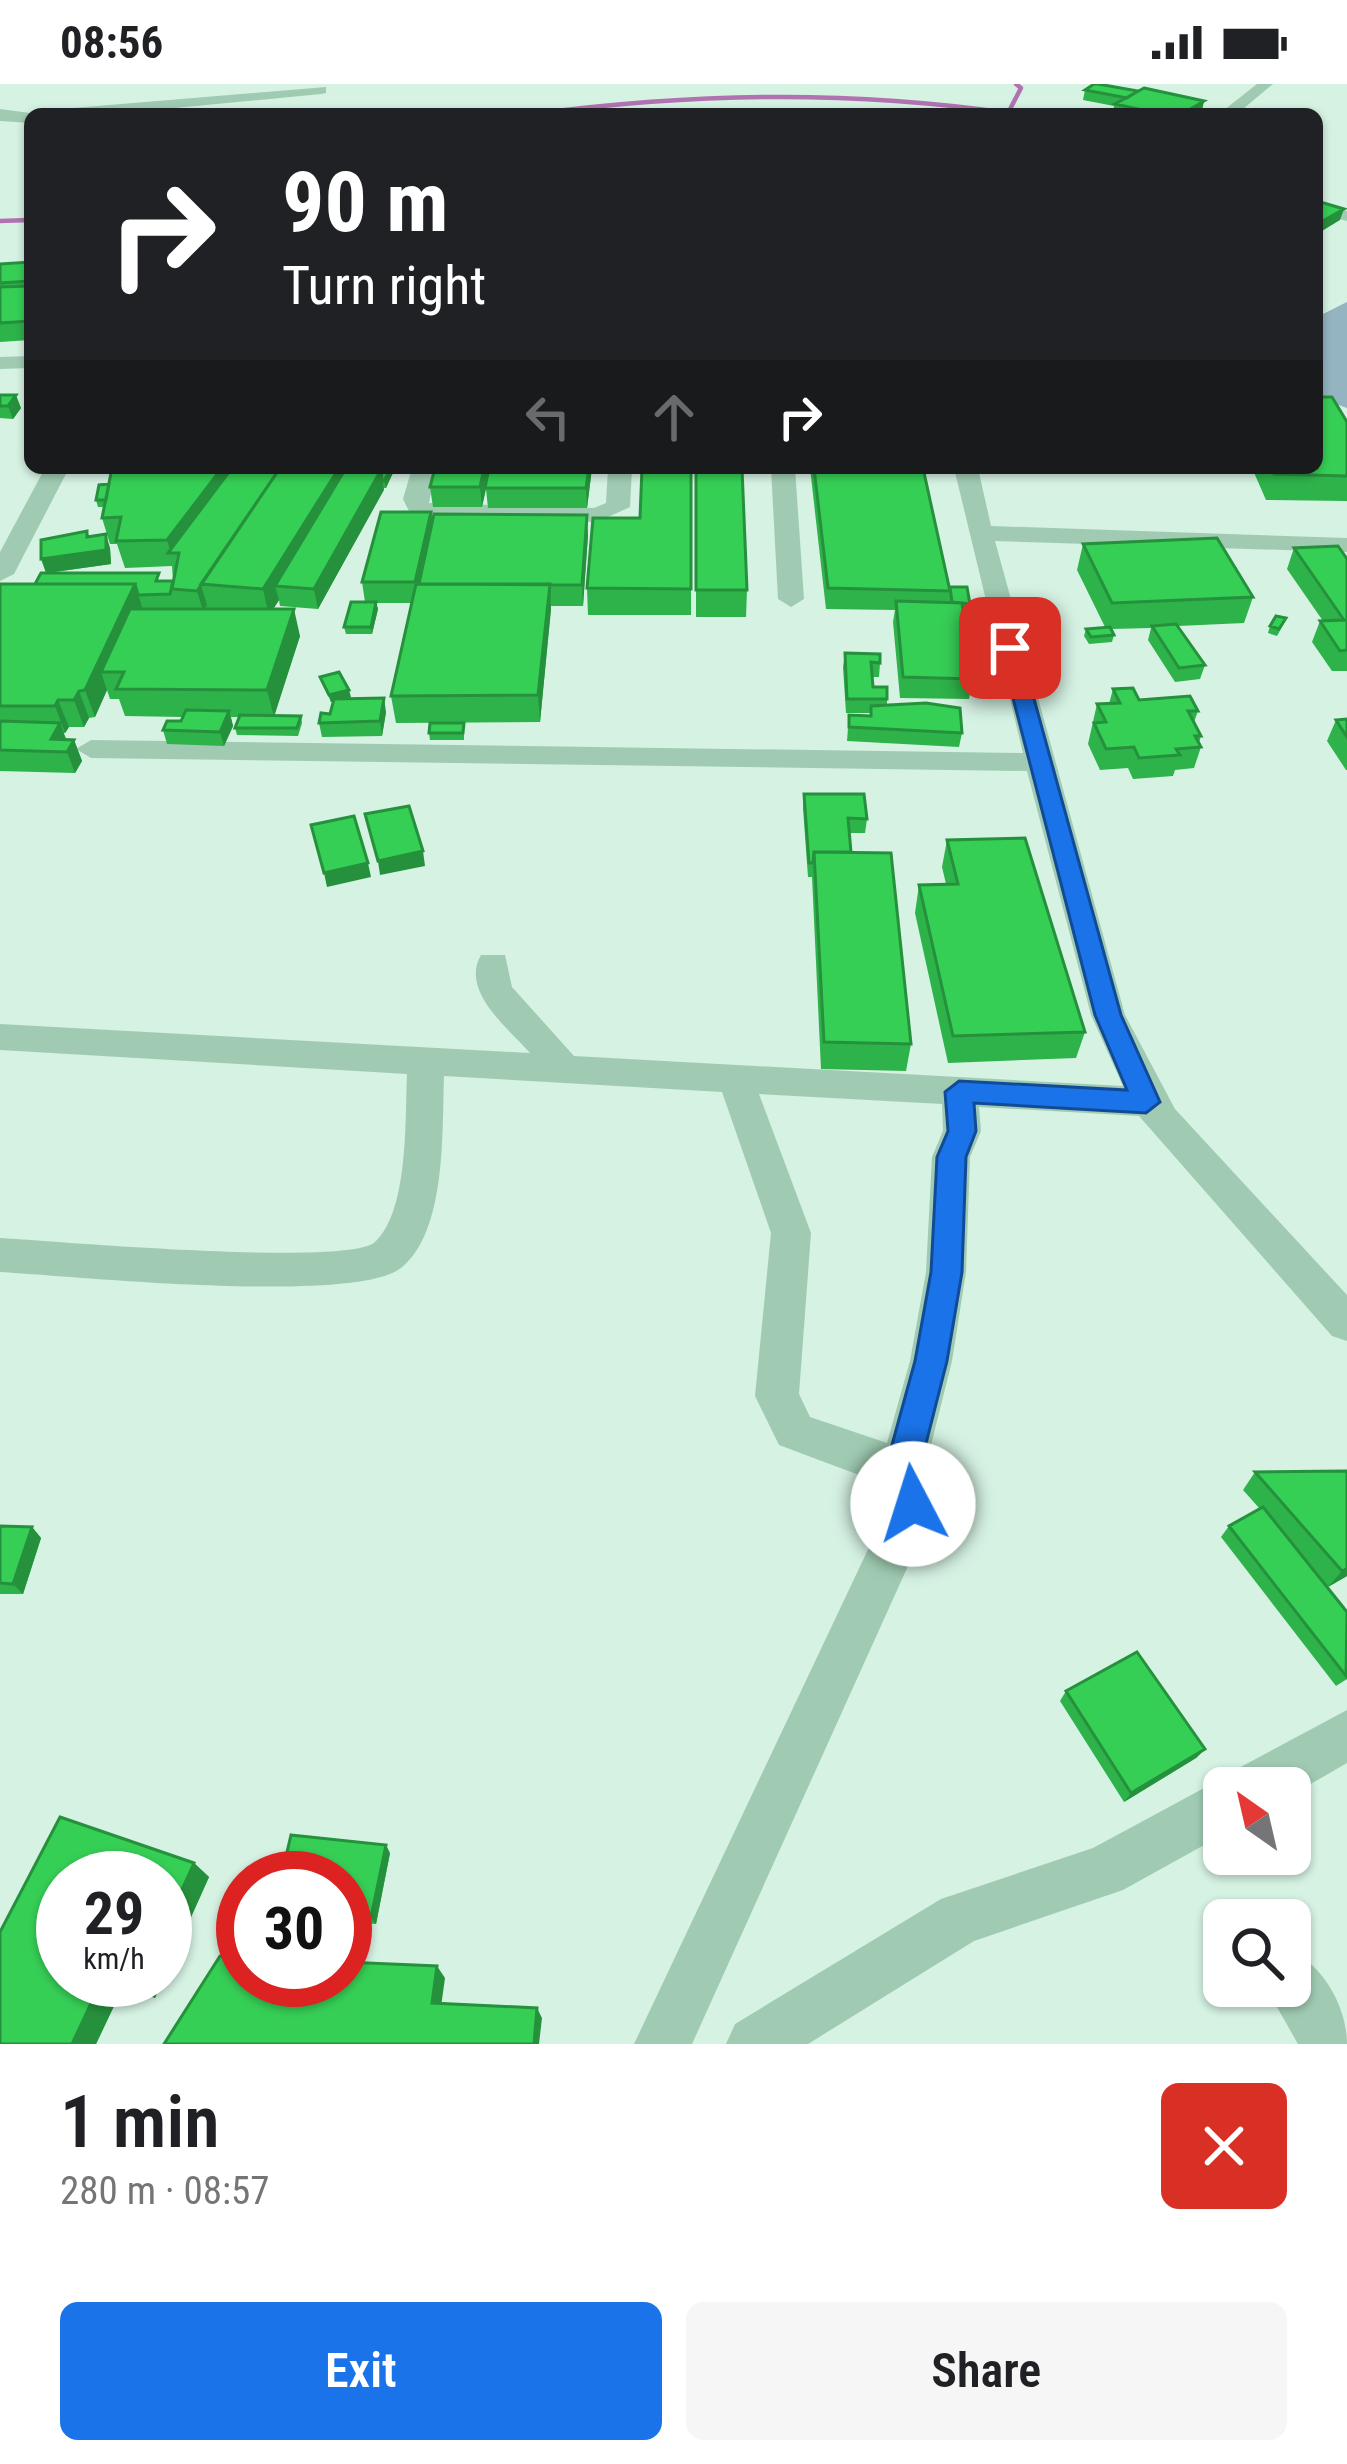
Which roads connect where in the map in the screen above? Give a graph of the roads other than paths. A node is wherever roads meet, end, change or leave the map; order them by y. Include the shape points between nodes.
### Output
1 (1266, 84) edge
2 (321, 89) dead end
3 (124, 108) edge
4 (1235, 108) edge
5 (54, 474) edge
6 (422, 474) edge
7 (620, 474) edge
8 (783, 474) edge
9 (967, 474) edge
10 (981, 533) junction
11 (1347, 545) edge
12 (1, 574) edge
13 (790, 599) dead end
14 (91, 749) dead end
15 (1041, 762) junction
16 (493, 963) dead end
17 (0, 1037) edge
18 (426, 1064) junction
19 (567, 1072) junction
20 (736, 1081) junction
21 (959, 1092) junction
22 (1146, 1102) junction
23 (0, 1256) edge
24 (1347, 1323) edge
25 (901, 1474) junction
26 (1347, 1735) edge
27 (1290, 1767) edge
28 (1203, 1817) edge
29 (1307, 2007) edge
30 (663, 2044) edge
31 (755, 2044) edge
32 (1330, 2044) edge

1 - 4 street
2 - 3 street
5 - 12 street
6 - 7 street via 420,510 597,515 617,507
8 - 13 street
9 - 10 street
10 - 11 street
10 - 15 street
14 - 15 street
15 - 22 street via 1108,1015
16 - 19 street via 495,990
17 - 18 street
18 - 19 street
18 - 23 street via 421,1169 408,1228 388,1256 371,1264 286,1270
19 - 20 street
20 - 21 street
20 - 25 street via 790,1233 777,1396 795,1431
21 - 22 street
21 - 25 street via 946,1272
22 - 24 street
25 - 30 street via 913,1504
26 - 27 street
28 - 31 street via 1104,1871 960,1918
29 - 32 street

